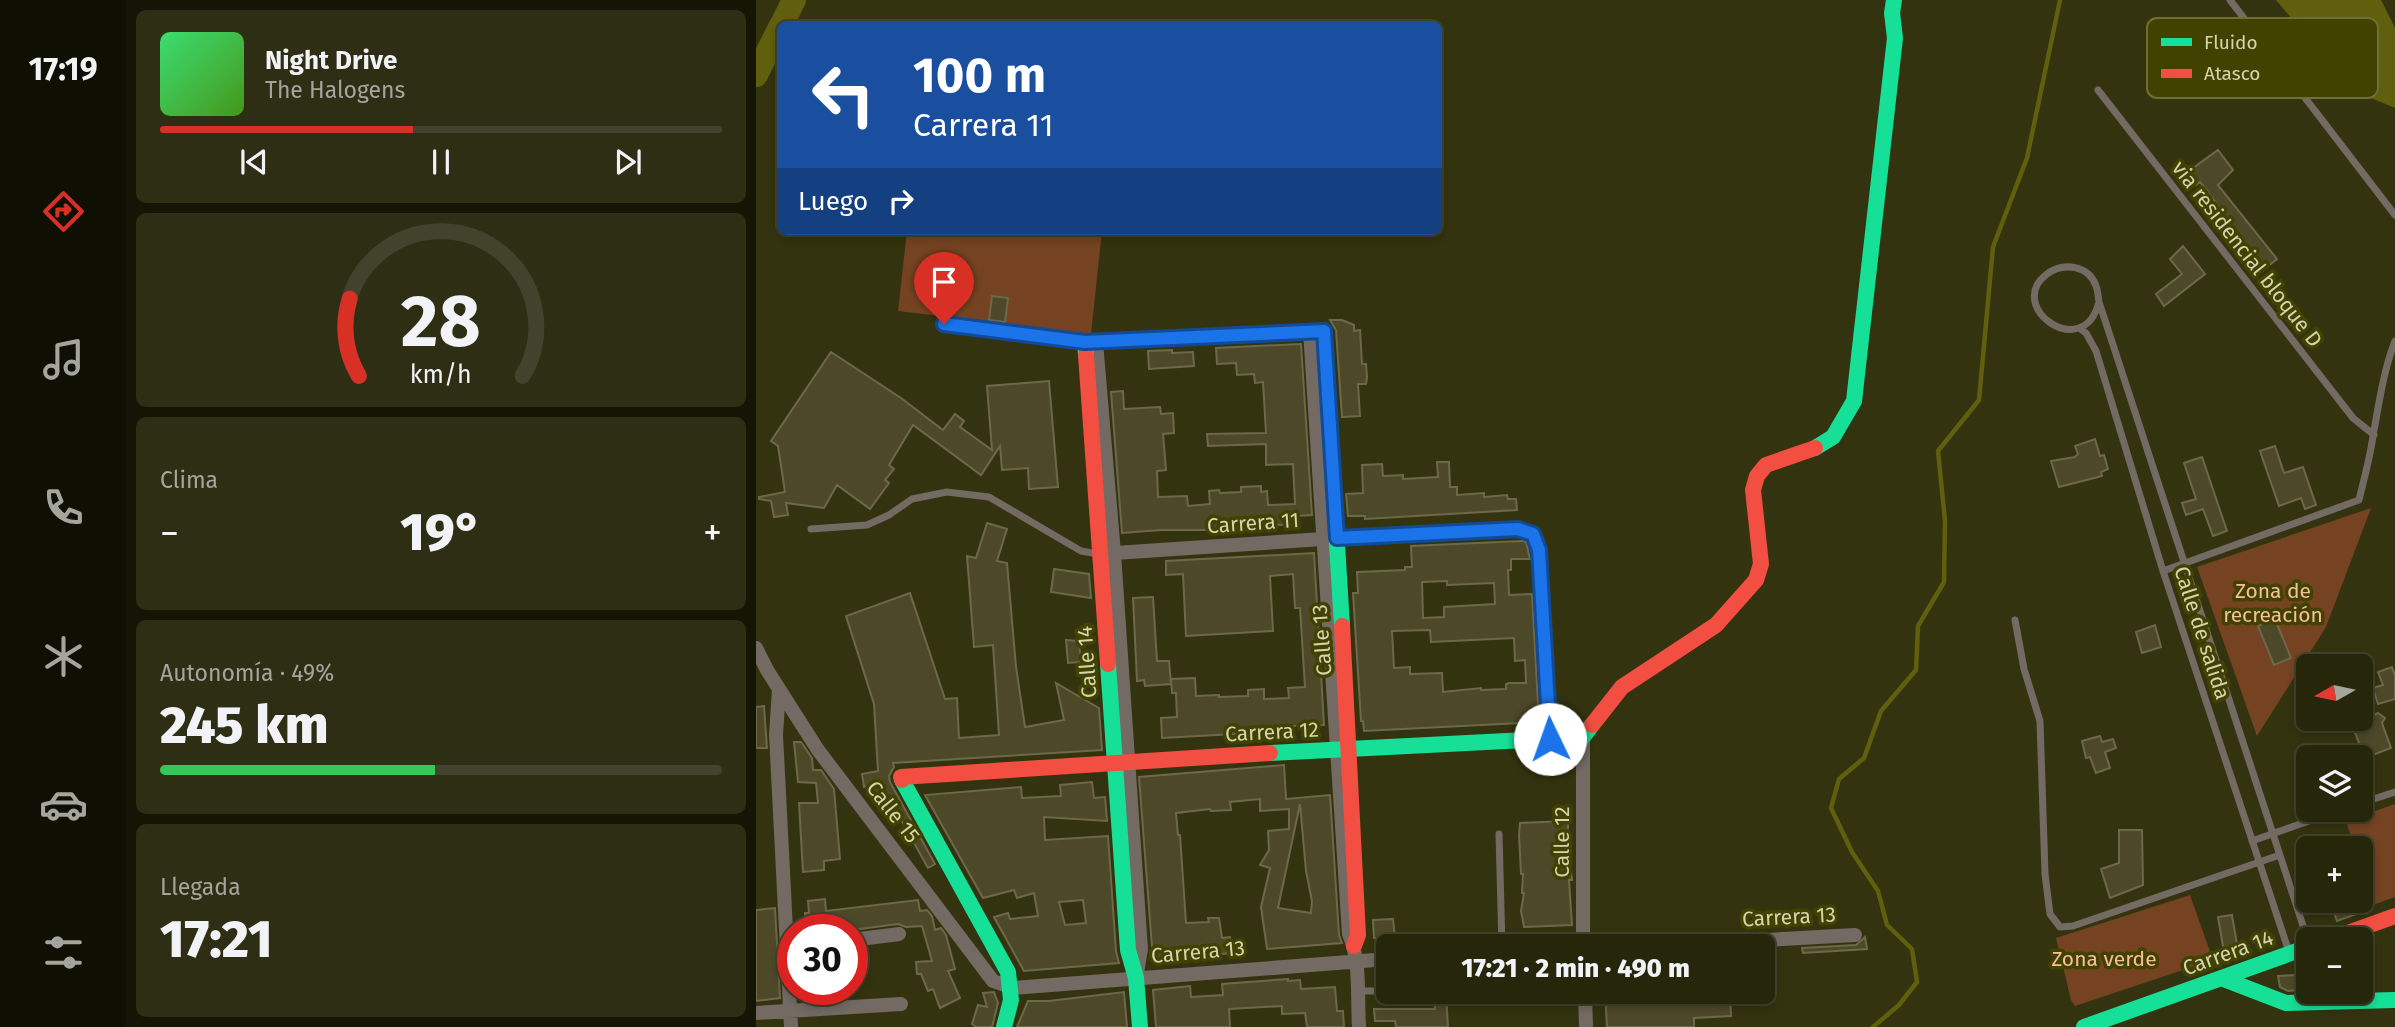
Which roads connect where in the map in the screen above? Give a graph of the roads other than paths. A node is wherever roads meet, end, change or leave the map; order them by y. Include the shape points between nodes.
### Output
1 (1894, 0) edge
2 (2230, 0) edge
3 (2244, 18) edge
4 (2098, 90) dead end
5 (2305, 98) edge
6 (2395, 215) edge
7 (2098, 302) junction
8 (944, 324) dead end
9 (2079, 328) junction
10 (2395, 341) edge
11 (1091, 342) junction
12 (2374, 435) junction
13 (810, 529) dead end
14 (1330, 538) junction
15 (1107, 554) junction
16 (2184, 564) junction
17 (2163, 571) junction
18 (2015, 620) dead end
19 (756, 648) edge
20 (762, 670) edge
21 (779, 689) junction
22 (1583, 737) junction
23 (1550, 739) junction
24 (1344, 749) junction
25 (1122, 762) junction
26 (901, 777) joint
27 (2395, 792) edge
28 (2373, 799) edge
29 (2305, 822) edge
30 (2272, 833) junction
31 (1499, 834) dead end
32 (2252, 841) junction
33 (2280, 855) junction
34 (2259, 863) junction
35 (787, 914) edge
36 (2395, 916) edge
37 (2303, 927) edge
38 (2364, 927) edge
39 (899, 934) dead end
40 (1502, 934) edge
41 (1583, 934) edge
42 (1855, 934) dead end
43 (868, 938) edge
44 (1775, 939) edge
45 (2296, 951) edge
46 (1355, 953) junction
47 (2289, 954) junction
48 (1376, 957) edge
49 (1136, 978) junction
50 (2221, 978) junction
51 (1013, 988) junction
52 (1357, 991) junction
53 (1376, 991) edge
54 (2395, 1000) edge
55 (901, 1004) dead end
56 (1585, 1004) edge
57 (789, 1005) edge
58 (789, 1011) junction
59 (756, 1013) edge
60 (2112, 1022) edge
61 (790, 1027) edge
62 (1004, 1027) edge
63 (1140, 1027) edge
64 (1359, 1027) edge
65 (1586, 1027) edge
66 (2084, 1027) edge

1 - 22 street via 1895,38 1854,401 1833,437 1810,451 1766,465 1757,476 1753,490 1761,564 1756,580 1716,625 1622,687
2 - 3 lane
4 - 12 lane, via residencial bloque D via 2353,418
5 - 6 lane
7 - 9 lane via 2092,318
7 - 9 lane via 2096,285 2086,272 2071,266 2055,268 2042,278 2035,293 2037,310 2047,323 2062,330
7 - 16 lane
8 - 11 lane
9 - 17 lane, Calle de salida via 2096,351
10 - 12 lane
11 - 14 street, Calle 13 via 1317,331
11 - 15 street, Calle 14
12 - 16 lane via 2360,500
13 - 15 lane via 867,525 912,499 947,492 989,497 1081,551
14 - 15 street, Carrera 11
14 - 23 street, Carrera 11 via 1518,529 1533,534 1539,550
14 - 24 street, Calle 13
15 - 25 street, Calle 14
16 - 17 lane
16 - 30 lane
17 - 32 lane, Calle de salida
18 - 34 lane via 2040,721 2045,874 2050,914 2060,927
19 - 20 street, Calle 15
20 - 21 street, Calle 15
21 - 35 street via 776,735
21 - 51 street, Calle 15 via 818,750 993,981
22 - 23 street, Carrera 12
22 - 41 street, Calle 12
23 - 24 street, Carrera 12
24 - 25 street, Carrera 12
24 - 46 street, Calle 13 via 1358,935
25 - 26 street, Carrera 12
25 - 49 street, Calle 14 via 1128,950
26 - 51 street, Calle 15
27 - 28 lane
29 - 30 lane
30 - 32 lane
30 - 33 lane
31 - 40 lane
32 - 34 lane, Calle de salida
33 - 34 lane
33 - 37 lane
34 - 47 lane, Calle de salida
36 - 38 street
39 - 43 street
42 - 44 street, Carrera 13
45 - 47 street, Carrera 14
46 - 48 street, Carrera 13
46 - 49 street, Carrera 13
46 - 52 street, Calle 13
47 - 50 street, Carrera 14
49 - 51 street, Carrera 13
49 - 63 street, Calle 14
50 - 54 street via 2286,1003
50 - 60 street, Carrera 14
51 - 62 street
52 - 53 lane
52 - 64 street, Calle 13
55 - 58 street
56 - 65 street
57 - 58 street
58 - 59 street
58 - 61 street
60 - 66 street, Carrera 14

